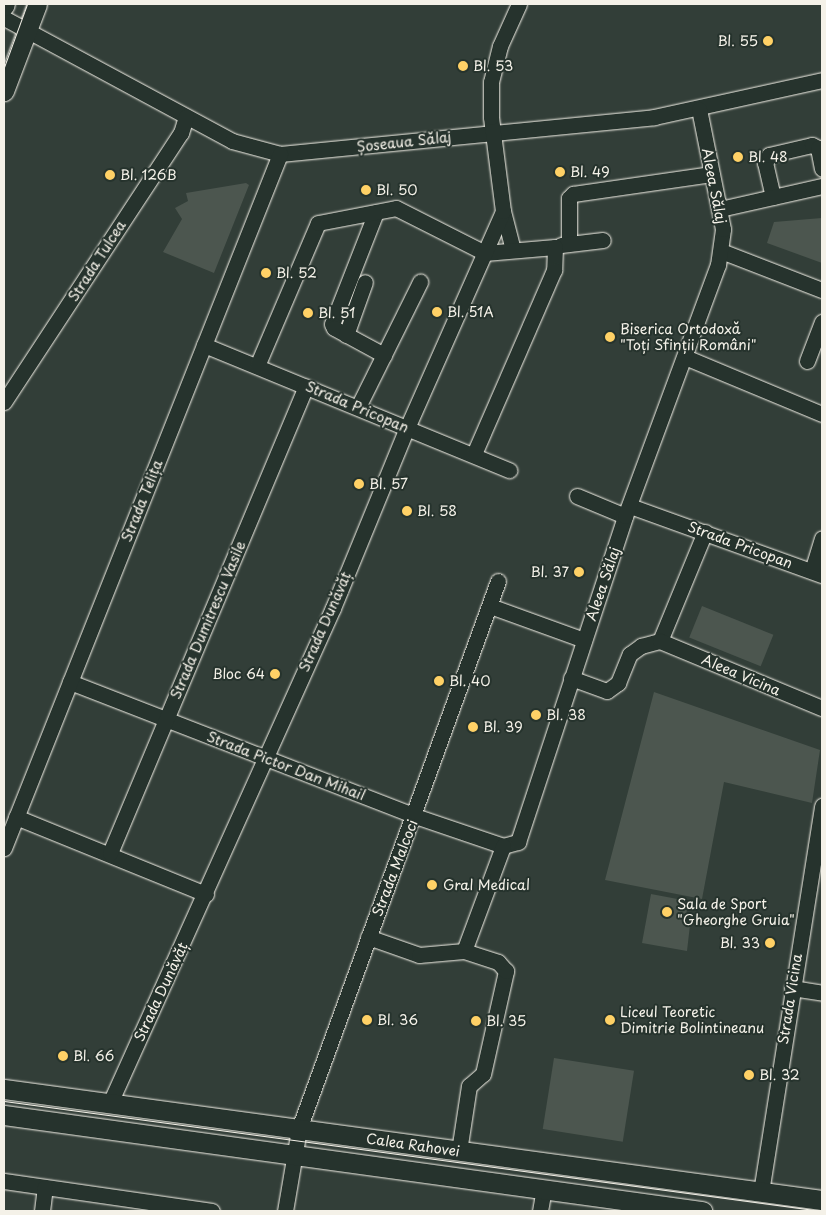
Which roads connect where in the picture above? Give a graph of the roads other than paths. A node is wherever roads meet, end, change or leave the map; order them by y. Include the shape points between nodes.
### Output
1 (36, 4) edge
2 (519, 4) edge
3 (15, 24) edge
4 (822, 80) edge
5 (4, 90) edge
6 (699, 109) junction
7 (186, 117) junction
8 (493, 133) junction
9 (280, 154) junction
10 (822, 169) edge
11 (712, 174) junction
12 (822, 186) edge
13 (773, 197) junction
14 (720, 209) junction
15 (503, 211) junction
16 (376, 212) junction
17 (603, 240) dead end
18 (562, 245) junction
19 (513, 250) junction
20 (721, 251) junction
21 (485, 253) junction
22 (364, 282) dead end
23 (420, 282) dead end
24 (822, 290) edge
25 (822, 322) edge
26 (346, 335) junction
27 (204, 344) junction
28 (384, 355) junction
29 (685, 357) junction
30 (808, 361) dead end
31 (257, 366) junction
32 (306, 386) junction
33 (4, 402) edge
34 (358, 408) junction
35 (822, 414) edge
36 (407, 428) junction
37 (474, 454) junction
38 (509, 470) dead end
39 (577, 496) dead end
40 (628, 511) junction
41 (705, 532) junction
42 (822, 539) edge
43 (817, 573) edge
44 (498, 580) dead end
45 (490, 606) junction
46 (584, 640) junction
47 (660, 641) junction
48 (570, 678) junction
49 (70, 682) junction
50 (822, 708) edge
51 (166, 719) junction
52 (264, 760) junction
53 (822, 806) edge
54 (414, 816) junction
55 (16, 817) junction
56 (503, 846) junction
57 (4, 848) edge
58 (110, 853) junction
59 (206, 894) junction
60 (368, 937) junction
61 (464, 951) junction
62 (792, 988) junction
63 (822, 993) edge
64 (4, 1089) edge
65 (110, 1103) junction
66 (4, 1116) edge
67 (299, 1130) junction
68 (459, 1151) junction
69 (292, 1157) junction
70 (4, 1181) edge
71 (45, 1187) junction
72 (544, 1190) junction
73 (761, 1192) junction
74 (822, 1200) edge
75 (670, 1209) edge
76 (42, 1211) edge
77 (212, 1211) edge
78 (284, 1211) edge
79 (540, 1211) edge
80 (702, 1211) edge

1 - 3 main road
2 - 8 street via 494,63 490,99
3 - 5 main road
3 - 7 street, Șoseaua Sălaj
4 - 6 street, Șoseaua Sălaj
6 - 8 street, Șoseaua Sălaj
6 - 11 street, Aleea Sălaj
7 - 9 street, Șoseaua Sălaj via 232,141
7 - 33 street, Strada Tulcea via 181,134
8 - 9 street, Șoseaua Sălaj
8 - 15 street
9 - 27 street, Strada Telița
10 - 13 street via 818,148 812,145 769,155 765,163
11 - 14 street, Aleea Sălaj
11 - 18 street via 573,194 569,198
12 - 13 street
13 - 14 street
14 - 20 street, Aleea Sălaj via 723,229
15 - 19 street
15 - 21 street, Strada Dunăvăț
16 - 21 street via 396,208
16 - 26 street via 332,324
16 - 31 street via 318,223
17 - 18 street
18 - 19 street
18 - 37 street
19 - 21 street
20 - 24 street
20 - 29 street, Aleea Sălaj
21 - 36 street, Strada Dunăvăț
22 - 26 street
23 - 28 street
25 - 30 street
26 - 28 street
27 - 31 street, Strada Pricopan
27 - 49 street, Strada Telița
28 - 34 street
29 - 35 street
29 - 40 street, Aleea Sălaj
31 - 32 street, Strada Pricopan
32 - 34 street, Strada Pricopan
32 - 51 street, Strada Dumitrescu Vasile
34 - 36 street, Strada Pricopan
36 - 37 street, Strada Pricopan
36 - 52 street, Strada Dunăvăț via 333,608
37 - 38 street, Strada Pricopan
39 - 40 street, Strada Pricopan
40 - 41 street, Strada Pricopan
40 - 46 street, Aleea Sălaj
41 - 43 street, Strada Pricopan
41 - 47 street
42 - 43 street
44 - 45 street, Strada Malcoci
45 - 46 street
45 - 54 street, Strada Malcoci
46 - 48 street, Aleea Sălaj
47 - 48 street via 641,646 630,654 618,683 607,691
47 - 50 street, Aleea Vicina
48 - 56 street, Aleea Sălaj via 518,842
49 - 51 street, Strada Pictor Dan Mihail
49 - 55 street, Strada Telița
51 - 52 street, Strada Pictor Dan Mihail
51 - 58 street, Strada Dumitrescu Vasile
52 - 54 street, Strada Pictor Dan Mihail
52 - 59 street, Strada Dunăvăț
53 - 62 street, Strada Vicina
54 - 56 street, Strada Pictor Dan Mihail
54 - 60 street, Strada Malcoci
55 - 57 street, Strada Telița
55 - 58 street
56 - 61 street
58 - 59 street
59 - 65 street, Strada Dunăvăț
60 - 61 street via 419,955
60 - 67 street, Strada Malcoci
61 - 68 street via 498,962 506,971 483,1074 469,1086
62 - 63 street
62 - 73 street, Strada Vicina
64 - 65 main road, Calea Rahovei
65 - 67 main road, Calea Rahovei
66 - 69 main road, Calea Rahovei
67 - 68 main road, Calea Rahovei
67 - 69 street, Strada Malcoci
68 - 73 main road, Calea Rahovei
69 - 72 main road, Calea Rahovei
69 - 78 street, Strada Malcoci
70 - 71 street
71 - 76 street
71 - 77 street
72 - 75 main road, Calea Rahovei
72 - 79 street
73 - 74 main road, Calea Rahovei
75 - 80 main road, Calea Rahovei

